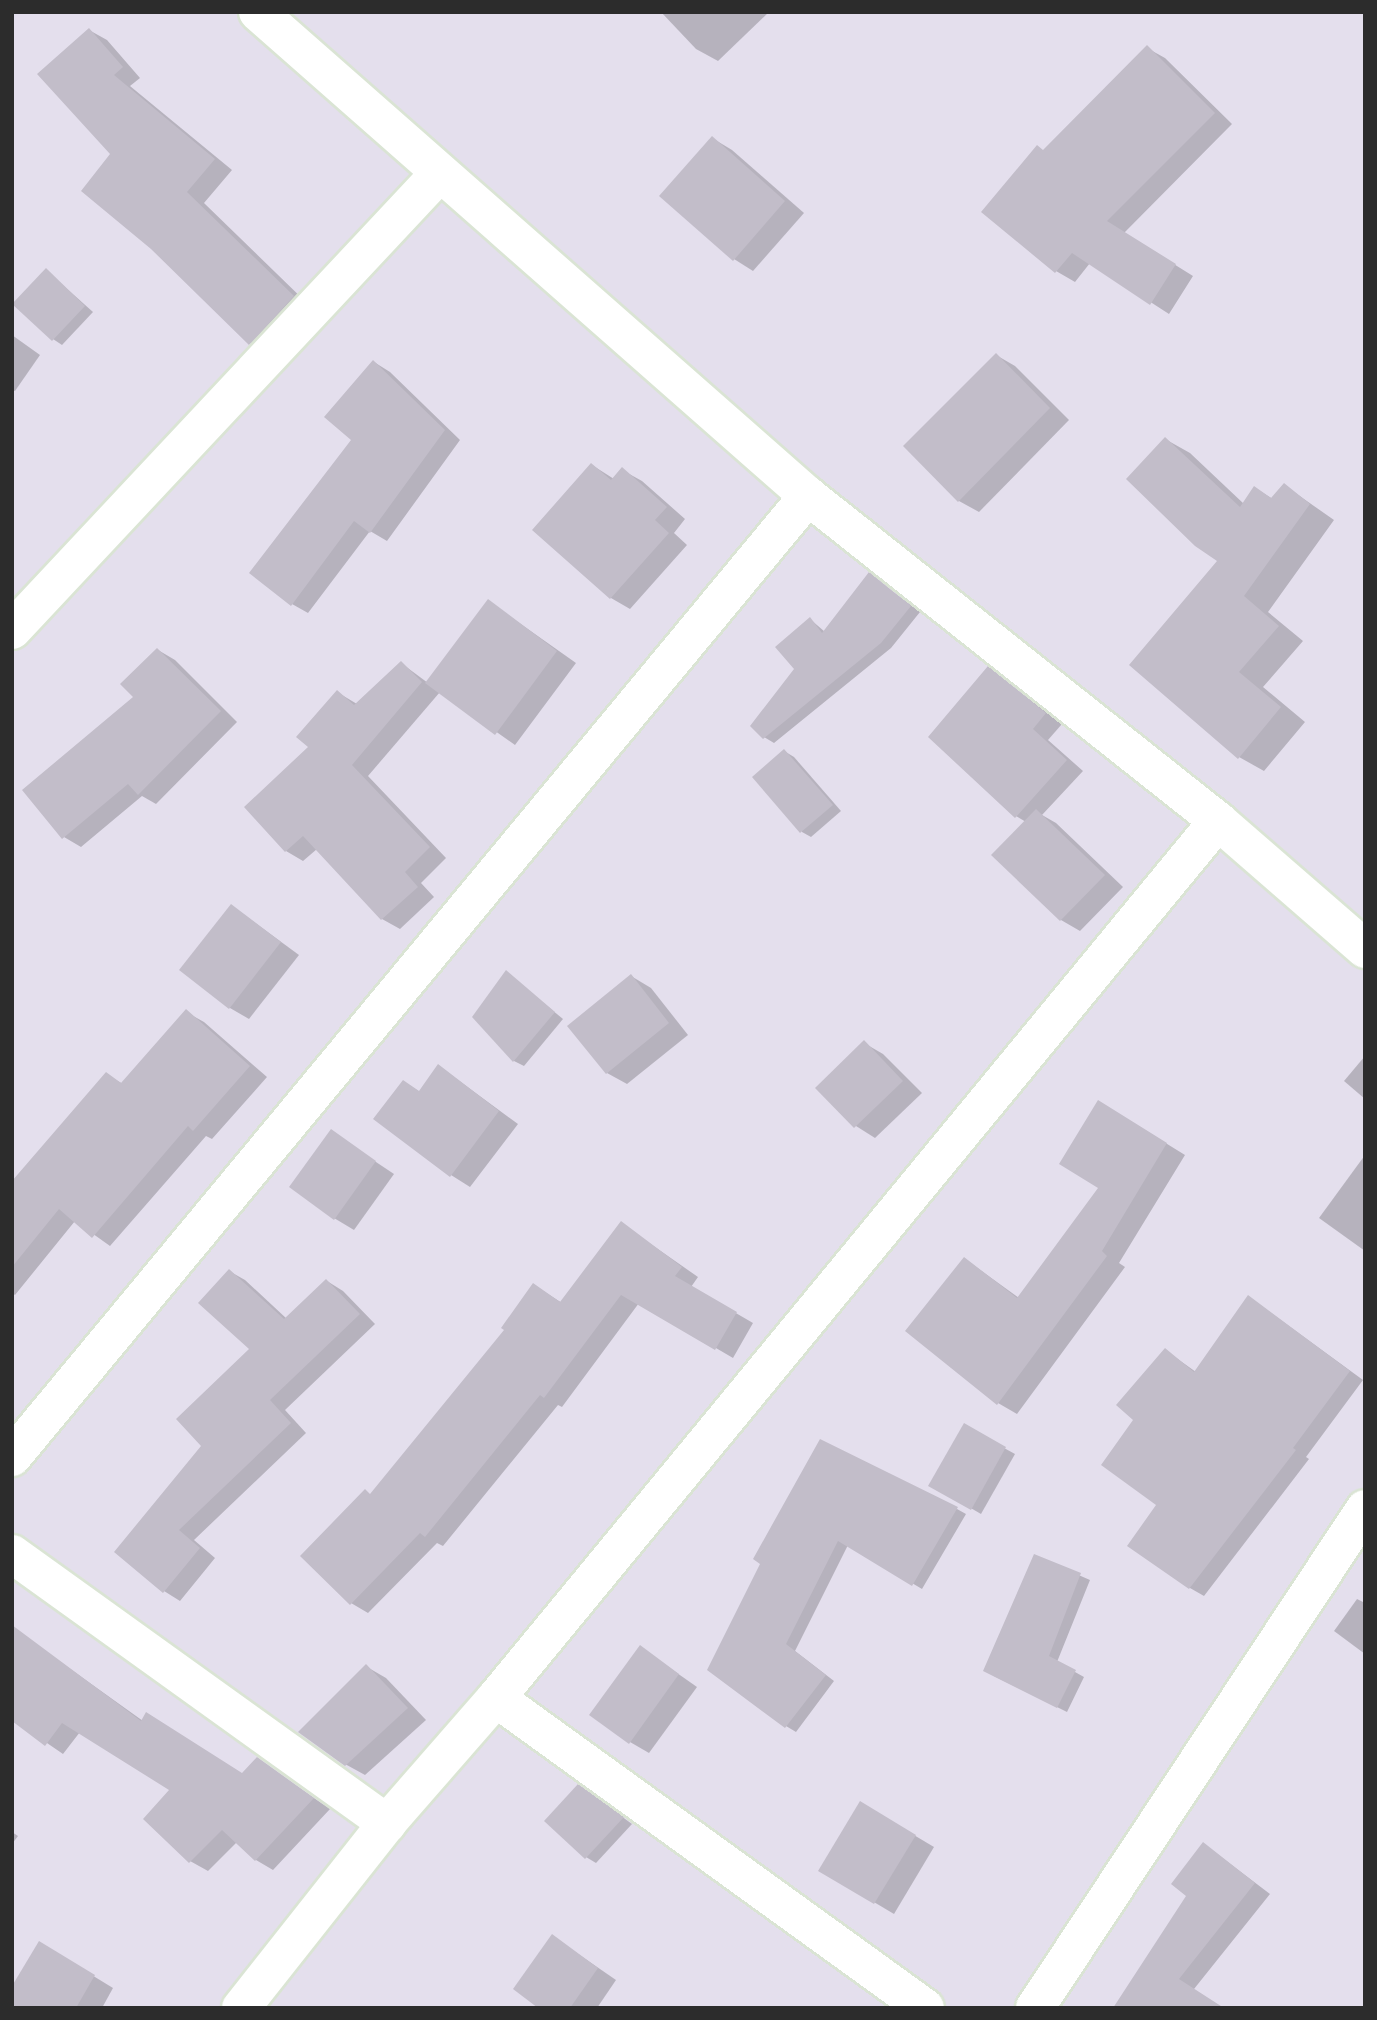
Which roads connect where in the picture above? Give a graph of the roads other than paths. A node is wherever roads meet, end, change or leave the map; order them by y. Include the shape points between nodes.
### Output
1 (258, 12) edge
2 (439, 174) junction
3 (808, 496) junction
4 (12, 630) edge
5 (1218, 821) junction
6 (1365, 949) edge
7 (12, 1457) edge
8 (1365, 1509) edge
9 (12, 1554) edge
10 (496, 1698) junction
11 (387, 1823) junction
12 (242, 2008) edge
13 (925, 2008) edge
14 (1035, 2008) edge

1 - 2 street
2 - 3 street
2 - 4 street
3 - 5 street
3 - 7 street
5 - 6 street
5 - 10 street
8 - 14 street
9 - 11 street
10 - 11 street
10 - 13 street
11 - 12 street

